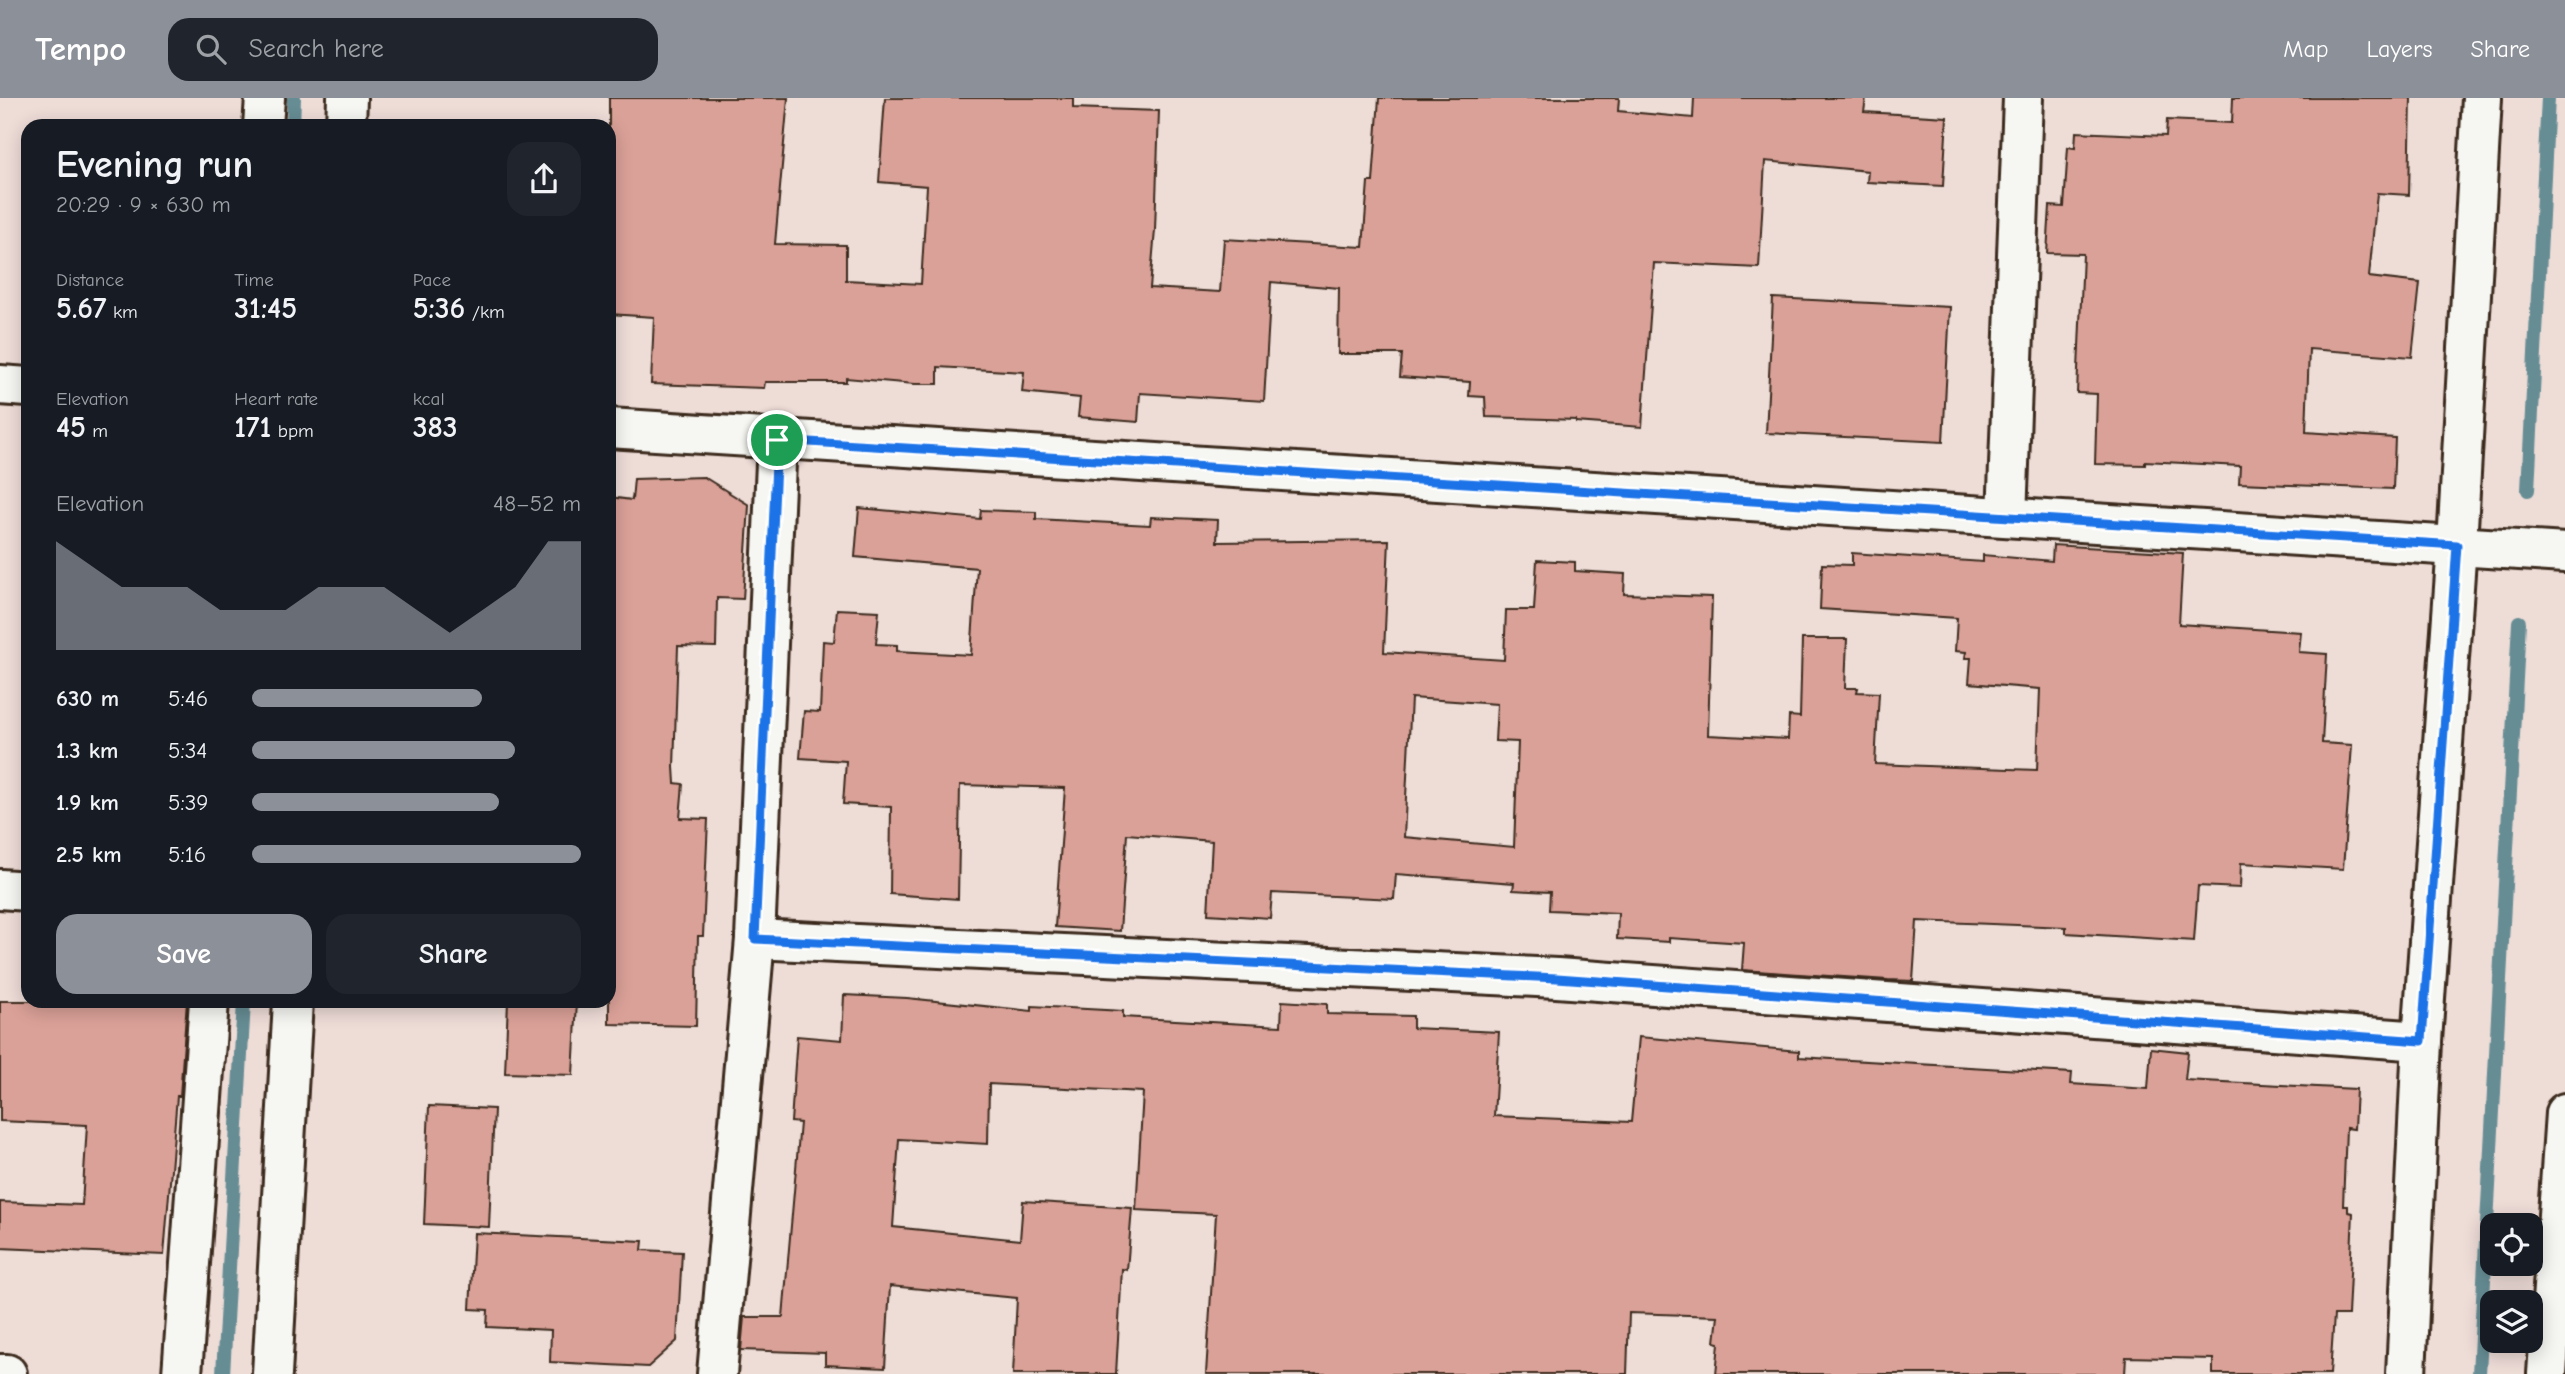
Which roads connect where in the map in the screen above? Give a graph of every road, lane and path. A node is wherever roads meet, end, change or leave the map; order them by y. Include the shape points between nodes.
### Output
1 (265, 98) edge
2 (348, 98) edge
3 (2022, 98) edge
4 (2482, 98) edge
5 (264, 119) edge
6 (346, 119) edge
7 (0, 385) edge
8 (21, 386) edge
9 (616, 428) edge
10 (777, 440) junction
11 (2007, 517) junction
12 (2457, 545) junction
13 (2565, 554) edge
14 (0, 889) edge
15 (21, 890) edge
16 (755, 939) junction
17 (208, 1008) edge
18 (293, 1008) edge
19 (2422, 1041) junction
20 (2565, 1112) edge
21 (0, 1374) edge
22 (7, 1374) edge
23 (182, 1374) edge
24 (272, 1374) edge
25 (717, 1374) edge
26 (2406, 1374) edge
27 (2547, 1374) edge

1 - 5 street
2 - 6 street
3 - 11 street
4 - 12 street
7 - 8 street
9 - 10 street
10 - 11 street
10 - 16 street
11 - 12 street
12 - 13 street
12 - 19 street
14 - 15 street
16 - 19 street via 1557,978
16 - 25 street
17 - 23 street
18 - 24 street
19 - 26 street
20 - 27 street
21 - 22 street

